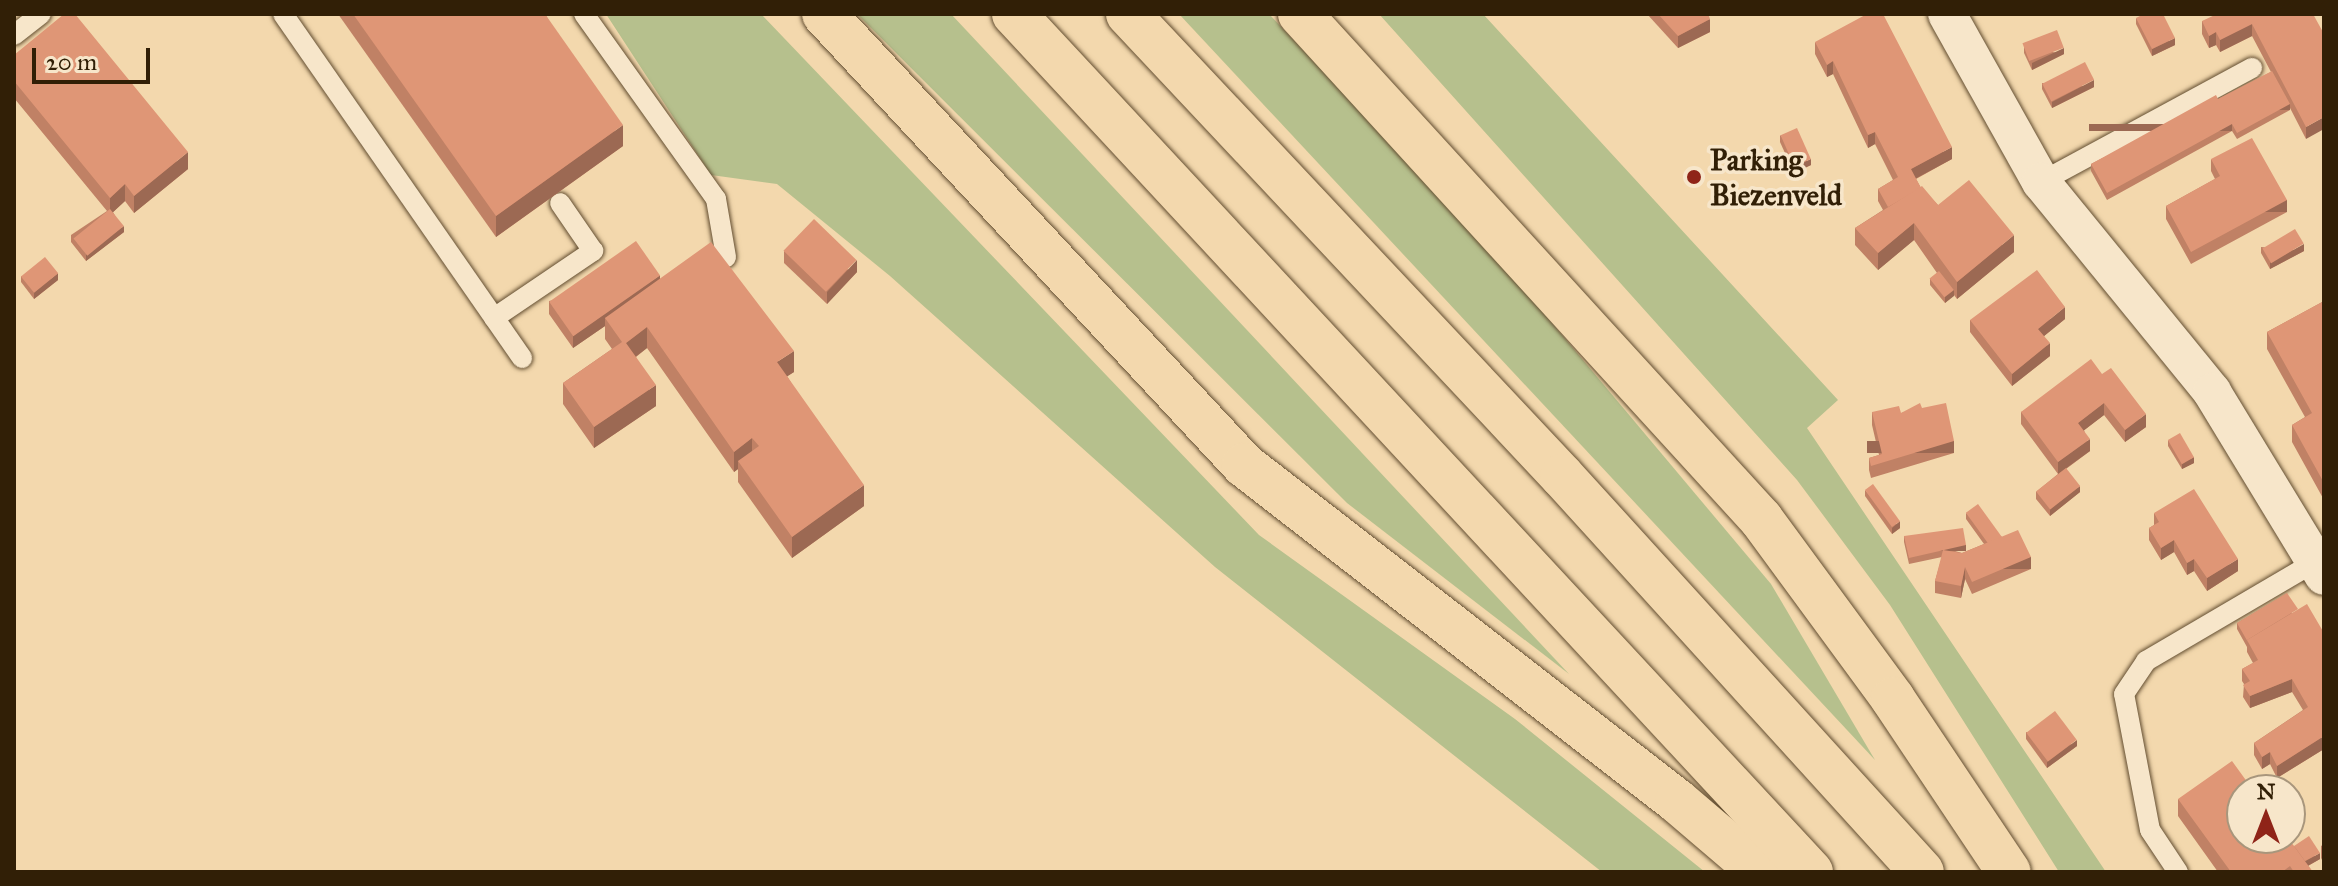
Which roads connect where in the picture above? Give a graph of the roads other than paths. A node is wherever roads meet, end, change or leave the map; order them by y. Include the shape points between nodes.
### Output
1 (41, 14) edge
2 (283, 14) edge
3 (584, 14) edge
4 (824, 14) edge
5 (1014, 14) edge
6 (1128, 14) edge
7 (1300, 14) edge
8 (1947, 14) edge
9 (14, 35) edge
10 (2252, 68) dead end
11 (2041, 182) junction
12 (560, 203) edge
13 (726, 257) edge
14 (494, 318) junction
15 (522, 358) dead end
16 (2320, 569) edge
17 (1760, 872) edge
18 (1811, 872) edge
19 (1922, 872) edge
20 (2009, 872) edge
21 (2178, 872) edge

1 - 9 lane
2 - 14 lane
3 - 13 lane via 716,199
4 - 17 highway via 1244,465 1677,801
5 - 18 highway
6 - 19 highway via 1562,476
7 - 20 highway via 1761,519 1893,699
8 - 11 street
10 - 11 lane
11 - 16 street via 2212,392
12 - 14 lane via 593,251
14 - 15 lane
16 - 21 lane via 2146,661 2124,694 2150,830

